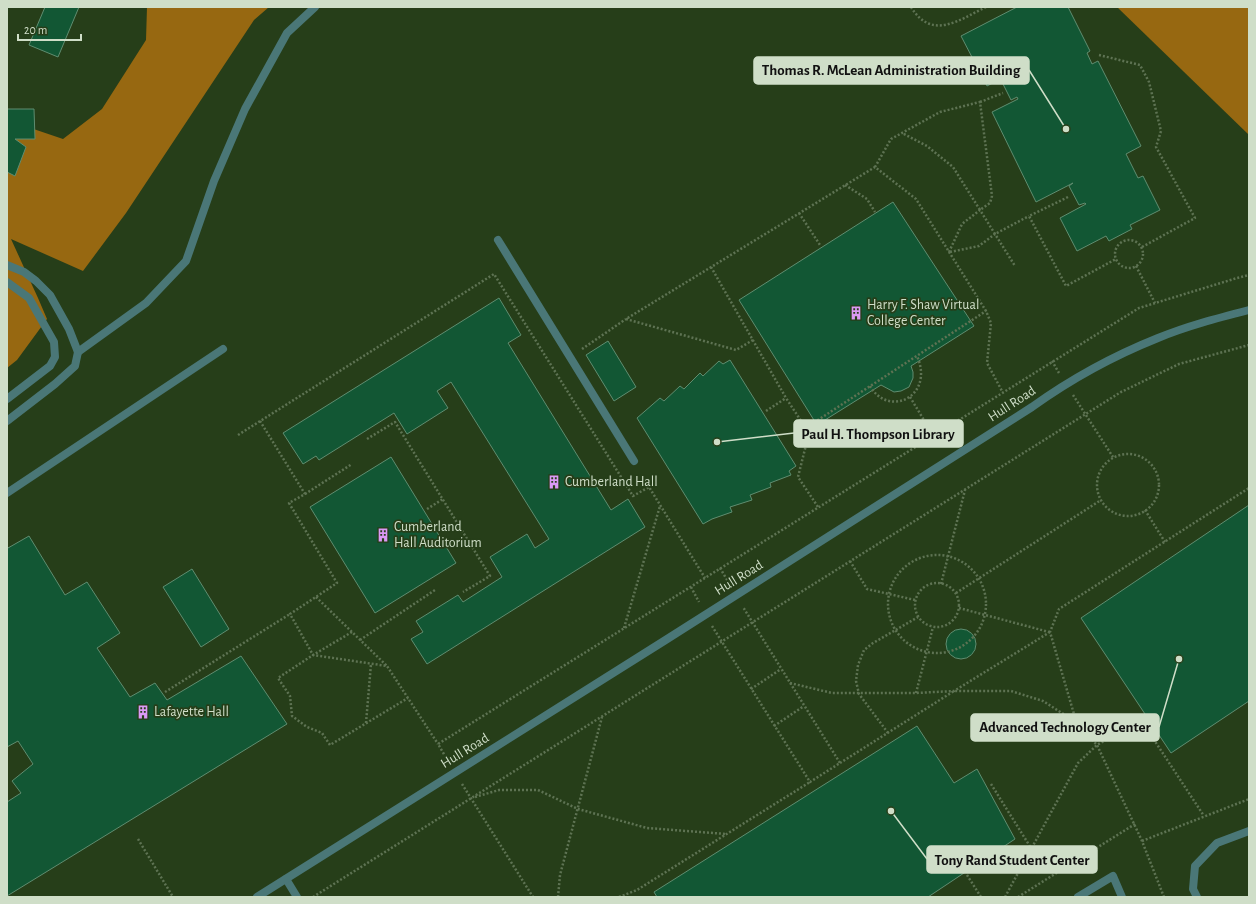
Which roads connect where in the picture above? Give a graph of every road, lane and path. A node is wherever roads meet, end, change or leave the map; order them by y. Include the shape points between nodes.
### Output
1 (315, 7) edge
2 (911, 7) edge
3 (986, 7) edge
4 (1099, 55) dead end
5 (1003, 93) dead end
6 (980, 102) junction
7 (902, 133) junction
8 (875, 167) junction
9 (845, 185) junction
10 (1068, 197) dead end
11 (980, 210) junction
12 (875, 212) dead end
13 (799, 213) junction
14 (1028, 216) junction
15 (995, 234) junction
16 (498, 240) dead end
17 (820, 245) dead end
18 (1142, 247) junction
19 (949, 252) junction
20 (1116, 259) junction
21 (7, 265) edge
22 (1015, 266) dead end
23 (1136, 266) junction
24 (711, 267) junction
25 (1249, 275) edge
26 (7, 282) edge
27 (1155, 303) junction
28 (1249, 310) edge
29 (986, 311) junction
30 (626, 319) junction
31 (753, 340) junction
32 (1249, 345) edge
33 (223, 349) dead end
34 (78, 352) junction
35 (917, 356) junction
36 (570, 357) junction
37 (1052, 361) junction
38 (554, 369) junction
39 (1066, 384) junction
40 (870, 386) junction
41 (1002, 392) junction
42 (910, 397) junction
43 (786, 398) junction
44 (7, 399) edge
45 (766, 411) dead end
46 (1085, 414) junction
47 (7, 421) edge
48 (260, 421) junction
49 (804, 428) junction
50 (238, 435) dead end
51 (932, 435) junction
52 (367, 439) dead end
53 (1113, 457) junction
54 (634, 461) dead end
55 (352, 464) dead end
56 (1249, 488) edge
57 (965, 490) junction
58 (7, 493) edge
59 (305, 494) junction
60 (443, 499) junction
61 (1101, 500) junction
62 (660, 506) junction
63 (818, 507) junction
64 (427, 510) dead end
65 (1145, 510) junction
66 (1165, 542) junction
67 (948, 556) junction
68 (850, 562) junction
69 (720, 568) junction
70 (980, 577) junction
71 (704, 578) junction
72 (941, 584) junction
73 (690, 587) junction
74 (435, 590) dead end
75 (463, 592) dead end
76 (956, 593) junction
77 (889, 594) junction
78 (736, 595) junction
79 (316, 597) junction
80 (915, 600) junction
81 (959, 608) junction
82 (290, 614) junction
83 (706, 614) junction
84 (985, 614) junction
85 (918, 617) junction
86 (752, 622) junction
87 (933, 627) junction
88 (624, 628) junction
89 (896, 630) junction
90 (352, 632) junction
91 (1050, 632) junction
92 (360, 640) junction
93 (721, 642) junction
94 (927, 652) junction
95 (313, 655) junction
96 (372, 664) junction
97 (387, 666) junction
98 (781, 669) junction
99 (790, 683) junction
100 (751, 689) junction
101 (954, 691) junction
102 (165, 692) dead end
103 (859, 694) junction
104 (916, 694) junction
105 (408, 698) junction
106 (804, 706) junction
107 (602, 716) junction
108 (1076, 722) junction
109 (366, 723) junction
110 (774, 726) junction
111 (888, 733) junction
112 (438, 744) junction
113 (1097, 746) junction
114 (840, 763) junction
115 (455, 772) junction
116 (810, 782) junction
117 (991, 784) dead end
118 (470, 798) junction
119 (1249, 799) edge
120 (578, 809) junction
121 (1204, 816) junction
122 (1134, 824) junction
123 (1249, 831) edge
124 (726, 834) junction
125 (138, 839) dead end
126 (1142, 841) junction
127 (1031, 848) junction
128 (967, 875) dead end
129 (286, 878) junction
130 (173, 897) edge
131 (257, 897) edge
132 (297, 897) edge
133 (313, 897) edge
134 (533, 897) edge
135 (558, 897) edge
136 (619, 897) edge
137 (981, 897) edge
138 (1005, 897) edge
139 (1018, 897) edge
140 (1078, 897) edge
141 (1122, 897) edge
142 (1164, 897) edge
143 (1197, 897) edge

1 - 34 street via 287,34 245,109 214,181 186,261 146,303
2 - 3 path via 922,20 942,26
4 - 18 path via 1140,64 1149,82 1161,131 1156,147 1195,218
5 - 6 path
6 - 7 path via 940,112
6 - 11 path via 992,196 990,203
7 - 8 path via 891,139
7 - 11 path via 927,146 953,168
8 - 9 path
8 - 19 path via 916,198
9 - 12 path via 867,199
9 - 13 path
10 - 14 path
11 - 15 path
11 - 19 path via 962,224
13 - 17 path
13 - 24 path
14 - 15 path
14 - 20 path via 1066,286
15 - 19 path via 979,246
15 - 22 path
16 - 36 street
18 - 20 path via 1135,240 1126,240 1118,245
18 - 23 path via 1144,256
19 - 29 path
20 - 23 path via 1127,268
21 - 34 street via 24,272 50,295 69,329
23 - 27 path
24 - 30 path
24 - 31 path
25 - 27 path
26 - 44 street via 29,298 54,342 55,357 50,366
27 - 37 path via 1139,308
28 - 39 street, Hull Road via 1158,337 1106,361
29 - 35 path
29 - 41 path via 991,323 987,363
30 - 31 path via 736,350
30 - 36 path
31 - 43 path
32 - 46 path via 1179,364 1121,392
33 - 58 street
34 - 47 street via 75,366 56,384
35 - 40 path
35 - 42 path via 922,373 921,382
36 - 38 path
36 - 54 street
37 - 39 path
37 - 41 path
38 - 48 path via 494,274
38 - 62 path via 633,496 648,487
39 - 46 path
39 - 78 street, Hull Road
40 - 42 path via 883,399 896,401
40 - 49 path
41 - 51 path
42 - 51 path
43 - 45 path
43 - 49 path
46 - 53 path
46 - 57 path
48 - 50 path
48 - 59 path
49 - 63 path via 808,433 798,477
51 - 63 path
52 - 60 path via 395,422
53 - 61 path via 1105,463 1097,481 1097,491
53 - 65 path via 1133,454 1143,457 1154,468 1159,484 1157,494 1153,503
55 - 59 path
56 - 66 path
57 - 67 path
57 - 68 path
59 - 79 path via 289,503 337,583
60 - 64 path
60 - 75 path via 490,576
61 - 65 path via 1107,508 1120,515 1136,515
61 - 70 path
62 - 71 path
62 - 88 path
63 - 69 path
65 - 66 path
66 - 91 path via 1059,609
67 - 70 path via 954,556 968,565
67 - 72 path
67 - 77 path via 937,554 921,557 907,564 896,577
68 - 77 path via 867,589
68 - 86 path
69 - 71 path
69 - 78 path
70 - 76 path
70 - 84 path via 986,592
71 - 73 path
72 - 76 path
72 - 80 path via 930,584 918,593
73 - 83 path
73 - 88 path
74 - 92 path
76 - 81 path
77 - 80 path
77 - 89 path via 888,609
78 - 83 street, Hull Road
78 - 86 path
79 - 82 path
79 - 90 path
80 - 85 path
81 - 84 path
81 - 87 path via 953,621 948,625
82 - 95 path
82 - 102 path
83 - 93 path
83 - 115 street, Hull Road
84 - 91 path
84 - 94 path via 983,624 974,637 962,647 947,652
85 - 87 path via 926,625
85 - 89 path
86 - 93 path
86 - 98 path
87 - 94 path
88 - 112 path
89 - 94 path via 902,639
89 - 103 path via 864,650 858,665 856,681
90 - 92 path
90 - 95 path
91 - 101 path
91 - 108 path
92 - 97 path
93 - 100 path
93 - 107 path
94 - 104 path
95 - 96 path
95 - 109 path via 278,678 290,696 292,716 307,727 322,733 330,745
96 - 97 path
96 - 109 path
97 - 105 path
98 - 99 path
98 - 100 path
99 - 103 path via 832,693
99 - 106 path
100 - 110 path
101 - 104 path
101 - 108 path via 1011,691 1042,701
101 - 111 path
103 - 104 path
103 - 111 path
105 - 109 path
105 - 112 path
106 - 110 path
106 - 114 path
107 - 118 path
107 - 120 path
108 - 113 path
110 - 116 path
111 - 114 path
112 - 115 path
113 - 121 path via 1141,720
113 - 122 path
113 - 127 path via 1078,763
114 - 116 path
115 - 118 path
115 - 129 street, Hull Road
116 - 124 path
117 - 127 path
118 - 120 path via 499,790 538,790
118 - 133 path
118 - 134 path
119 - 121 path
120 - 124 path via 647,828
120 - 135 path via 560,875
121 - 126 path
122 - 126 path
122 - 139 path
123 - 143 street via 1217,843 1195,866 1193,889
124 - 136 path via 637,890
125 - 130 path
126 - 142 path
127 - 138 path
128 - 137 path
129 - 131 street, Hull Road
129 - 132 street
140 - 141 street via 1113,876

